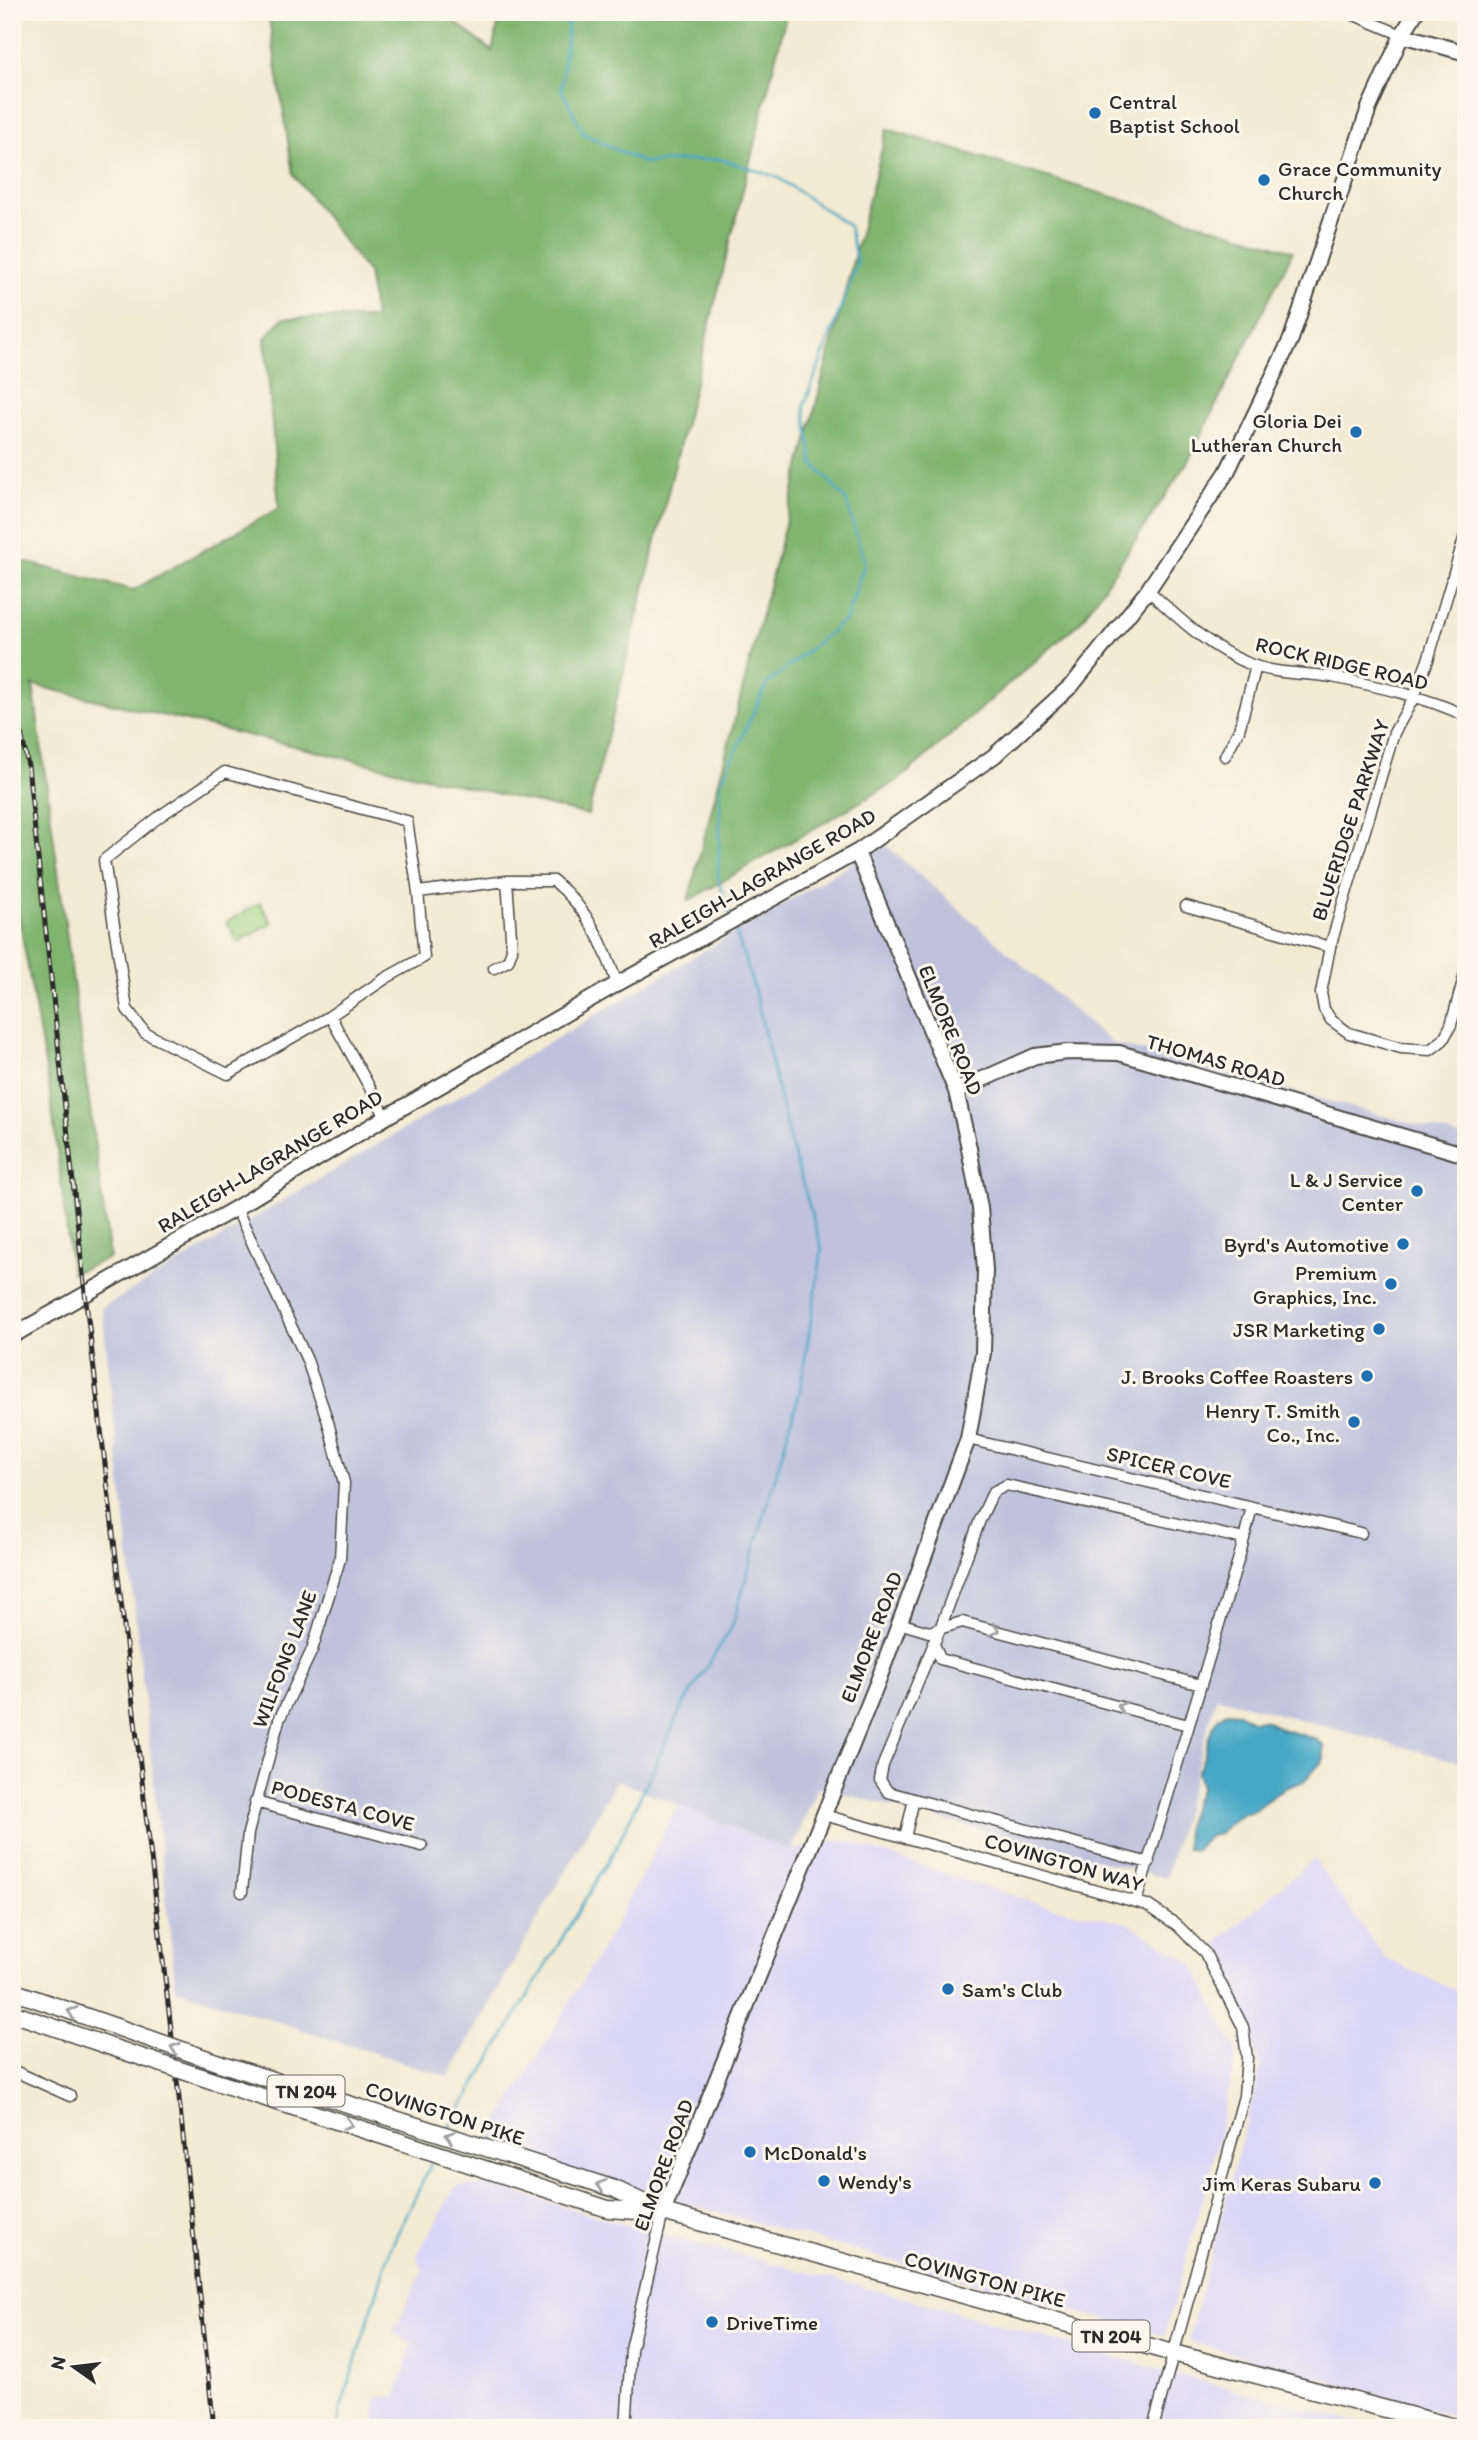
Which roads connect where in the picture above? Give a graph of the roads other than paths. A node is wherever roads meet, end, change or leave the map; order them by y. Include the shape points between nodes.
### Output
1 (1347, 12) edge
2 (1416, 12) edge
3 (1402, 35) junction
4 (1466, 53) edge
5 (1466, 532) edge
6 (1148, 590) junction
7 (1256, 666) junction
8 (1414, 697) junction
9 (1466, 716) edge
10 (1225, 756) dead end
11 (857, 852) junction
12 (508, 881) junction
13 (418, 891) junction
14 (1186, 906) dead end
15 (1330, 947) junction
16 (494, 968) dead end
17 (1466, 970) edge
18 (617, 984) junction
19 (330, 1016) junction
20 (956, 1091) junction
21 (386, 1117) junction
22 (1466, 1155) edge
23 (236, 1208) junction
24 (12, 1336) edge
25 (968, 1439) junction
26 (1252, 1507) junction
27 (1361, 1533) dead end
28 (1244, 1539) junction
29 (899, 1623) junction
30 (934, 1630) junction
31 (934, 1643) junction
32 (1201, 1685) junction
33 (1188, 1725) junction
34 (914, 1799) junction
35 (256, 1802) junction
36 (824, 1815) junction
37 (905, 1838) junction
38 (422, 1846) dead end
39 (1149, 1863) junction
40 (242, 1892) dead end
41 (1136, 1902) junction
42 (12, 1991) edge
43 (12, 2013) edge
44 (12, 2070) edge
45 (70, 2096) dead end
46 (663, 2212) junction
47 (1173, 2353) junction
48 (626, 2428) edge
49 (1153, 2428) edge
50 (1458, 2428) edge

1 - 3 street
2 - 3 main road, RALEIGH-LAGRANGE ROAD
3 - 4 main road
3 - 6 main road, RALEIGH-LAGRANGE ROAD via 1369,108 1291,339 1227,472
5 - 8 street, BLUERIDGE PARKWAY
6 - 7 street, ROCK RIDGE ROAD via 1204,639
6 - 11 main road, RALEIGH-LAGRANGE ROAD via 1073,684 1004,747
7 - 8 street, ROCK RIDGE ROAD
7 - 10 street via 1239,730
8 - 9 street, ROCK RIDGE ROAD
8 - 15 street, BLUERIDGE PARKWAY via 1394,733
11 - 18 main road, RALEIGH-LAGRANGE ROAD
11 - 20 main road, ELMORE ROAD
12 - 13 street
12 - 16 street via 512,950 508,961
12 - 18 street via 554,881 565,890 585,912 602,942
13 - 19 street via 424,957
13 - 19 street via 407,821 225,772 104,860 127,1009 145,1033 228,1074
14 - 15 street
15 - 17 street, BLUERIDGE PARKWAY via 1321,993 1331,1020 1349,1032 1401,1048 1430,1050 1443,1040
18 - 21 main road, RALEIGH-LAGRANGE ROAD
19 - 21 street
20 - 22 main road, THOMAS ROAD via 1035,1056 1119,1053
20 - 25 main road, ELMORE ROAD via 980,1208 985,1270 983,1353
21 - 23 main road, RALEIGH-LAGRANGE ROAD
23 - 24 main road, RALEIGH-LAGRANGE ROAD
23 - 35 street, WILFONG LANE via 307,1360 344,1483 340,1559 312,1650 279,1720
25 - 26 street, SPICER COVE
25 - 29 main road, ELMORE ROAD
26 - 27 street, SPICER COVE
26 - 28 street
28 - 30 street via 1007,1485 993,1492
28 - 32 street
29 - 30 street
29 - 36 main road, ELMORE ROAD
30 - 31 street
30 -> 32 street via 962,1622
33 -> 31 street via 940,1659
31 - 34 street via 880,1780 888,1792
32 - 33 street
33 - 39 street
34 - 37 street
34 - 39 street
35 - 38 street, PODESTA COVE
35 - 40 street, WILFONG LANE
36 - 37 street, COVINGTON WAY
36 - 46 main road, ELMORE ROAD
37 - 41 street, COVINGTON WAY
39 - 41 street
41 - 47 street, COVINGTON WAY via 1177,1926 1205,1953 1246,2037 1244,2096
46 -> 42 main road, COVINGTON PIKE / TN 204, bridge via 615,2189 219,2063
43 -> 46 main road, COVINGTON PIKE / TN 204, bridge via 608,2209
44 - 45 street
46 - 47 main road, COVINGTON PIKE / TN 204
46 - 48 street, ELMORE ROAD via 631,2350
47 - 49 street, COVINGTON WAY
47 - 50 main road, COVINGTON PIKE / TN 204

